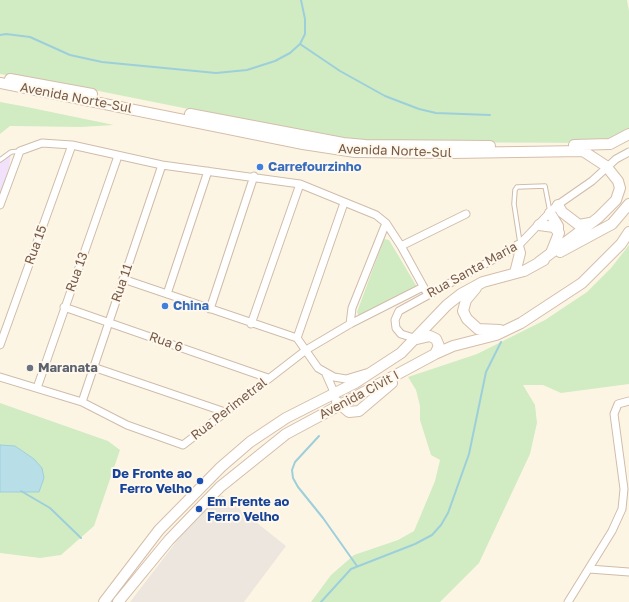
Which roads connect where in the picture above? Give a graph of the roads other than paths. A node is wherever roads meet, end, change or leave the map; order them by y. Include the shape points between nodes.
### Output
1 (0, 77) edge
2 (0, 83) edge
3 (629, 134) edge
4 (72, 145) junction
5 (20, 151) junction
6 (629, 152) edge
7 (118, 156) junction
8 (0, 160) edge
9 (162, 165) junction
10 (606, 166) junction
11 (208, 171) junction
12 (254, 176) junction
13 (300, 184) junction
14 (344, 202) junction
15 (558, 204) junction
16 (629, 204) edge
17 (0, 206) edge
18 (550, 212) junction
19 (466, 214) dead end
20 (598, 218) junction
21 (386, 223) junction
22 (539, 225) junction
23 (629, 232) edge
24 (558, 234) junction
25 (519, 245) junction
26 (401, 246) junction
27 (550, 254) junction
28 (539, 262) junction
29 (515, 273) junction
30 (123, 279) junction
31 (479, 284) junction
32 (423, 287) junction
33 (167, 294) junction
34 (428, 295) junction
35 (64, 307) junction
36 (210, 309) junction
37 (108, 322) junction
38 (251, 324) junction
39 (350, 324) junction
40 (506, 330) junction
41 (298, 338) junction
42 (417, 339) junction
43 (0, 345) edge
44 (306, 350) junction
45 (436, 354) junction
46 (93, 366) junction
47 (378, 368) junction
48 (326, 374) junction
49 (0, 378) edge
50 (268, 378) junction
51 (355, 383) junction
52 (37, 388) junction
53 (334, 392) junction
54 (629, 401) edge
55 (82, 402) junction
56 (340, 406) junction
57 (225, 412) junction
58 (589, 569) junction
59 (629, 572) edge
60 (104, 602) edge
61 (118, 602) edge
62 (568, 602) edge

1 - 3 main road, Avenida Norte-Sul via 343,143 365,145 568,146 610,144
2 - 10 main road, Avenida Norte-Sul via 303,144 355,152 583,151
4 - 5 street via 42,143
4 - 7 street
4 - 43 street, Rua 15
5 - 8 lane via 11,152
5 - 17 street
6 - 10 street, Rua Santa Maria
7 - 9 street
7 - 35 street, Rua 13
9 - 11 street
9 - 30 street, Rua 11
10 - 15 street, Rua Santa Maria via 592,181
10 - 20 main road, Avenida Norte-Sul via 618,181 620,188 616,200
11 - 12 street
11 - 33 street
12 - 13 street
12 - 36 street
13 - 14 street
13 - 38 street
14 - 21 street via 376,215
14 - 41 street
15 - 18 street, Rua Santa Maria
15 - 20 main road via 562,212 579,225
16 - 28 main road via 612,224
18 - 22 street, Rua Santa Maria
18 - 24 main road via 558,226
18 - 25 lane via 544,186 517,187 514,204
19 - 26 street
20 - 27 main road, Avenida Norte-Sul
21 - 26 street
21 - 39 street via 352,308
22 - 24 main road via 554,227
22 - 25 street, Rua Santa Maria
23 - 40 main road, Avenida Civit I via 582,283
24 - 27 main road
25 - 29 main road via 520,253
25 - 34 street, Rua Santa Maria
26 - 32 street
27 - 28 main road, Avenida Norte-Sul
28 - 29 main road, Avenida Civit I
29 - 31 main road, Avenida Civit I
30 - 33 street
30 - 37 street, Rua 11
31 - 40 main road via 466,300 463,311 467,319 478,329
31 - 42 main road, Avenida Civit I via 447,305
32 - 34 street
32 - 39 street, Rua Perimetral
33 - 36 street
34 - 42 street, Rua Santa Maria via 399,311 395,320 396,328 401,334
35 - 37 street, Rua 6
35 - 52 street, Rua 13
36 - 38 street
37 - 46 street, Rua 11
37 - 50 street, Rua 6
38 - 41 street
39 - 44 street, Rua Perimetral
40 - 45 main road, Avenida Civit I via 453,346
41 - 44 street
42 - 45 main road via 430,336 436,339 439,346
42 - 47 main road, Avenida Civit I
44 - 48 street via 318,368
44 - 50 street, Rua Perimetral
45 - 56 main road, Avenida Civit I
46 - 55 street, Rua 11
46 - 57 street
47 - 48 street via 346,379
47 - 51 main road, Avenida Civit I
48 - 53 street
49 - 52 street, Rua Perimetral
50 - 57 street, Rua Perimetral
51 - 53 main road, Avenida Civit I
51 - 56 main road via 337,398 336,402
52 - 55 street, Rua Perimetral
53 - 60 main road, Avenida Civit I via 286,418 250,442 220,467 159,530
54 - 58 street via 618,404 614,414 624,489 622,509
55 - 57 street, Rua Perimetral via 127,425 183,445
56 - 61 main road, Avenida Civit I via 286,434 220,487 169,540
58 - 59 street
58 - 62 street

